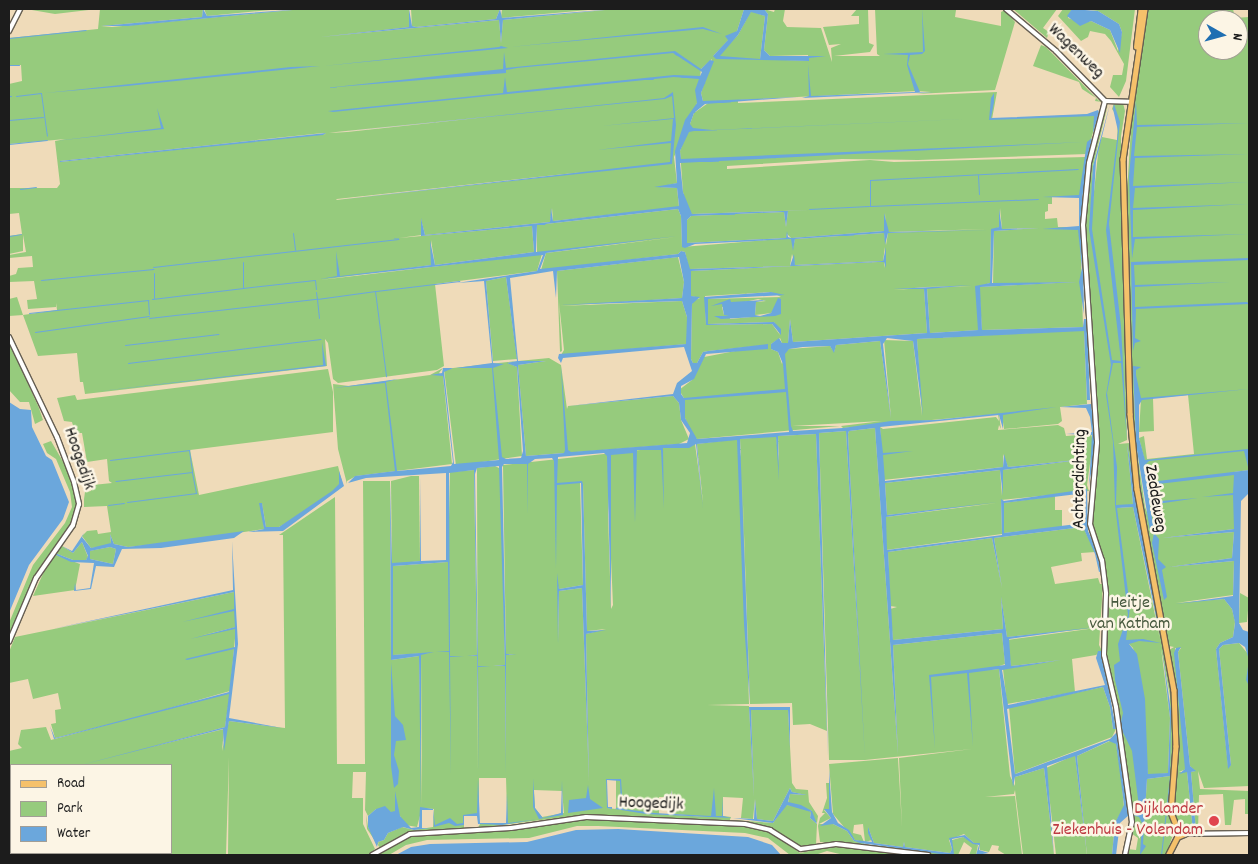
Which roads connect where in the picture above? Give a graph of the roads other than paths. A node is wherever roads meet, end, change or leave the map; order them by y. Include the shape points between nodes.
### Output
1 (20, 9) edge
2 (1006, 9) edge
3 (1142, 9) edge
4 (9, 31) edge
5 (1105, 101) junction
6 (1129, 102) junction
7 (9, 337) edge
8 (9, 642) edge
9 (1178, 830) junction
10 (1184, 834) junction
11 (1249, 834) edge
12 (1178, 837) junction
13 (372, 855) edge
14 (928, 855) edge
15 (1125, 855) edge
16 (1168, 855) edge

1 - 4 street
2 - 5 street, Wagenweg via 1056,51
3 - 6 main road, Zeddeweg
5 - 6 street, Wagenweg
5 - 15 street, Achterdichting via 1089,163 1083,225 1097,443 1090,524 1102,564 1106,594 1104,655 1116,708 1132,822
6 - 9 main road, Zeddeweg via 1124,170 1132,450 1174,690 1176,736 1171,812
7 - 8 street, Hoogedijk via 57,437 79,504 74,525 36,578
9 - 10 main road
9 - 12 main road, Zeddeweg
10 - 11 street
10 - 12 main road
12 - 16 main road
13 - 14 street, Hoogedijk via 410,834 511,828 586,816 745,824 770,830 801,849 836,844

